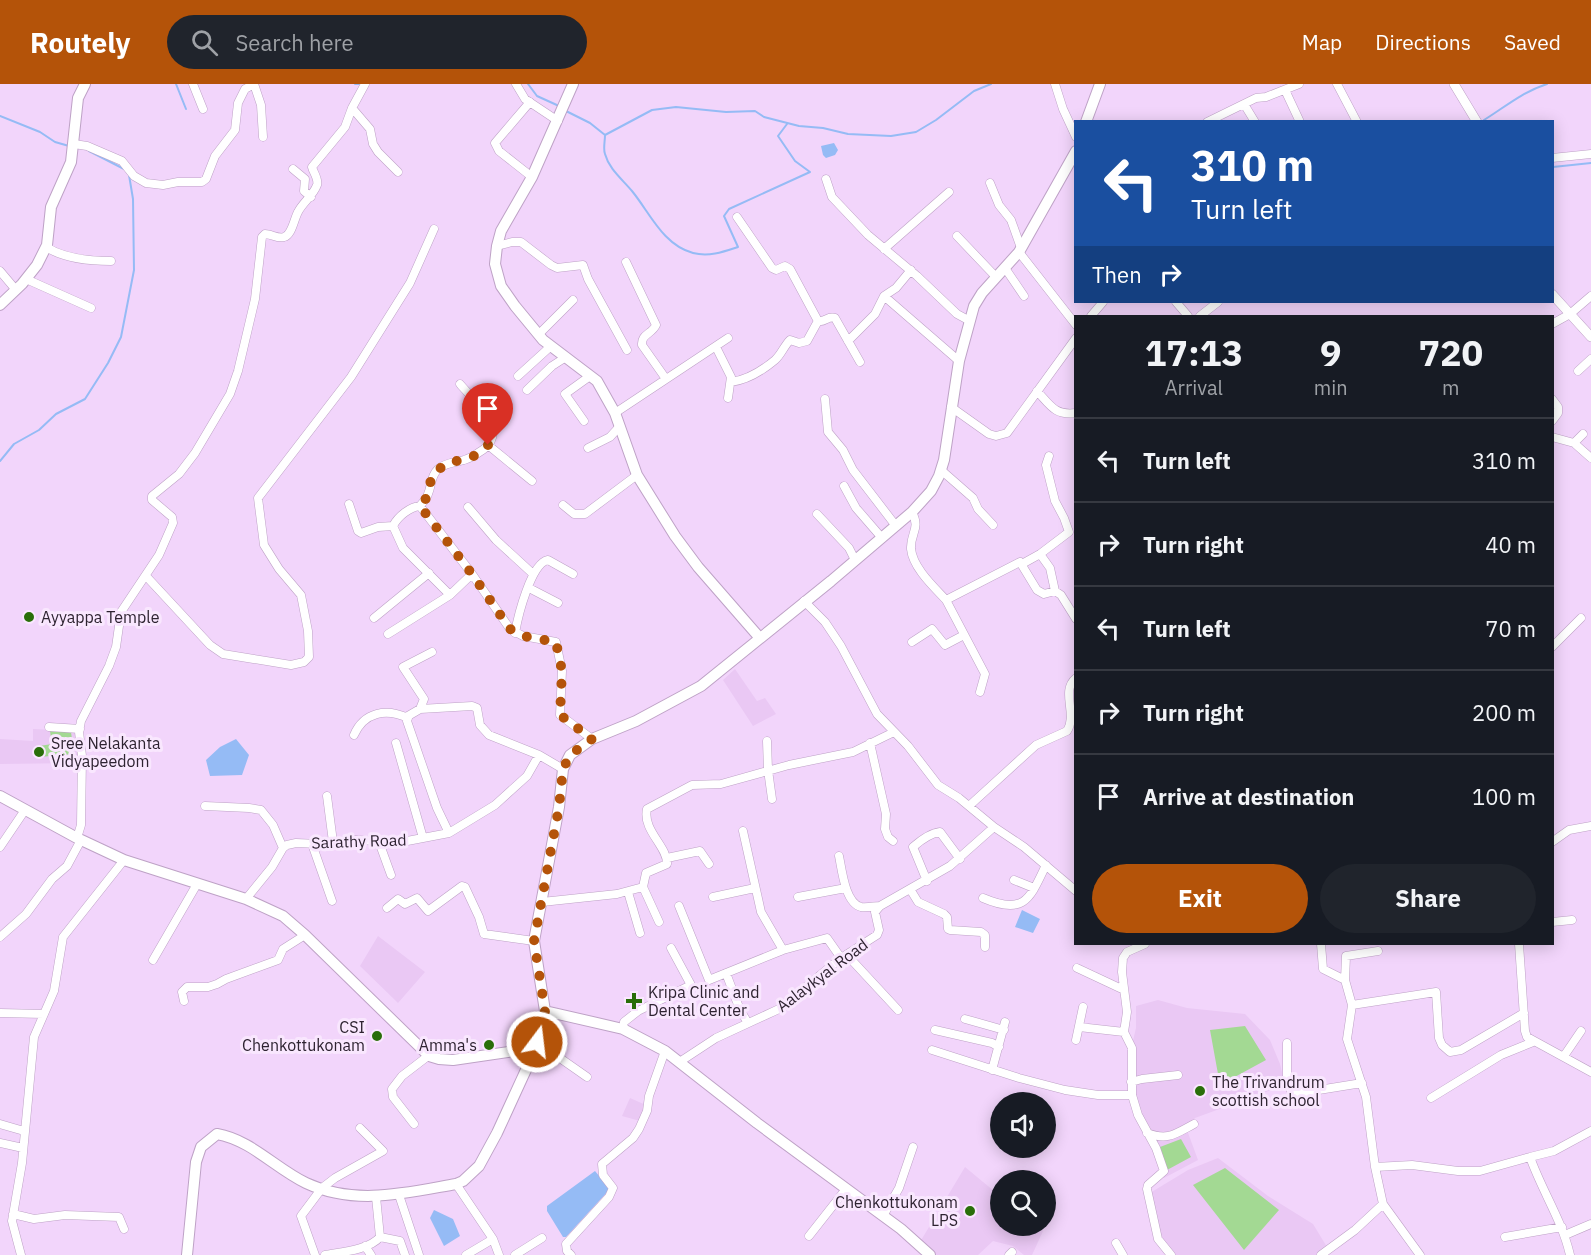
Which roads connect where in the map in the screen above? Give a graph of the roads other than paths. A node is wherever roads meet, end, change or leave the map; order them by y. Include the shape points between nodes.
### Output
1 (85, 84) edge
2 (193, 84) edge
3 (516, 84) edge
4 (573, 84) edge
5 (1055, 84) edge
6 (1100, 84) edge
7 (1337, 84) edge
8 (1454, 84) edge
9 (254, 85) edge
10 (363, 85) edge
11 (1295, 85) edge
12 (1285, 90) junction
13 (530, 102) junction
14 (1244, 104) junction
15 (352, 108) junction
16 (203, 109) dead end
17 (561, 112) junction
18 (1087, 120) edge
19 (1211, 120) edge
20 (1254, 120) edge
21 (1299, 120) edge
22 (1356, 120) edge
23 (1476, 120) edge
24 (1074, 133) edge
25 (263, 137) dead end
26 (74, 148) junction
27 (1591, 154) edge
28 (1074, 155) edge
29 (1554, 158) edge
30 (293, 169) dead end
31 (398, 172) dead end
32 (532, 177) junction
33 (826, 179) dead end
34 (990, 183) dead end
35 (949, 192) dead end
36 (311, 197) junction
37 (737, 217) dead end
38 (434, 229) dead end
39 (957, 236) dead end
40 (497, 246) junction
41 (46, 247) junction
42 (884, 249) junction
43 (1020, 250) junction
44 (111, 261) dead end
45 (626, 262) dead end
46 (1005, 268) junction
47 (911, 270) junction
48 (0, 271) edge
49 (996, 277) junction
50 (26, 279) junction
51 (16, 290) junction
52 (884, 296) junction
53 (1024, 296) dead end
54 (1554, 296) edge
55 (1591, 296) edge
56 (573, 300) dead end
57 (1102, 303) edge
58 (1177, 303) edge
59 (1217, 303) edge
60 (0, 305) edge
61 (91, 308) dead end
62 (1570, 314) junction
63 (1092, 315) edge
64 (1187, 315) edge
65 (1201, 315) edge
66 (818, 321) junction
67 (970, 321) junction
68 (1074, 322) edge
69 (1554, 323) edge
70 (538, 334) junction
71 (1591, 337) edge
72 (728, 338) dead end
73 (848, 340) junction
74 (1074, 341) edge
75 (551, 346) junction
76 (716, 347) junction
77 (627, 350) dead end
78 (566, 357) junction
79 (1591, 359) edge
80 (860, 362) dead end
81 (960, 362) junction
82 (1578, 371) dead end
83 (518, 376) dead end
84 (590, 376) junction
85 (666, 379) junction
86 (731, 382) junction
87 (460, 384) dead end
88 (527, 390) dead end
89 (1037, 391) junction
90 (728, 398) dead end
91 (825, 399) dead end
92 (1554, 402) edge
93 (951, 407) junction
94 (615, 413) junction
95 (1074, 413) edge
96 (1554, 418) edge
97 (584, 421) dead end
98 (620, 426) junction
99 (1583, 434) dead end
100 (1554, 438) edge
101 (1574, 443) junction
102 (488, 445) junction
103 (588, 448) dead end
104 (1049, 456) dead end
105 (1591, 458) edge
106 (941, 470) junction
107 (638, 475) junction
108 (532, 481) dead end
109 (844, 486) dead end
110 (349, 504) dead end
111 (563, 505) dead end
112 (420, 506) junction
113 (468, 507) dead end
114 (912, 512) junction
115 (817, 514) dead end
116 (993, 525) dead end
117 (393, 526) junction
118 (896, 526) junction
119 (882, 538) junction
120 (1040, 554) junction
121 (855, 560) junction
122 (1022, 564) junction
123 (429, 573) junction
124 (532, 573) junction
125 (472, 574) junction
126 (573, 574) dead end
127 (146, 576) junction
128 (529, 588) junction
129 (1054, 591) junction
130 (450, 595) junction
131 (946, 600) junction
132 (804, 601) junction
133 (558, 603) dead end
134 (1074, 616) edge
135 (374, 618) dead end
136 (1581, 618) dead end
137 (515, 633) junction
138 (388, 634) dead end
139 (964, 635) junction
140 (759, 637) junction
141 (912, 642) dead end
142 (1554, 645) edge
143 (432, 652) dead end
144 (1074, 680) edge
145 (980, 692) dead end
146 (420, 709) junction
147 (408, 718) junction
148 (49, 727) dead end
149 (80, 729) junction
150 (894, 732) junction
151 (354, 735) dead end
152 (592, 739) junction
153 (767, 741) dead end
154 (396, 743) dead end
155 (870, 743) junction
156 (539, 755) junction
157 (563, 769) junction
158 (768, 770) junction
159 (0, 796) edge
160 (327, 796) dead end
161 (772, 799) dead end
162 (205, 806) dead end
163 (969, 806) junction
164 (25, 810) junction
165 (1591, 826) edge
166 (994, 827) junction
167 (743, 831) dead end
168 (449, 833) junction
169 (423, 838) junction
170 (79, 839) junction
171 (893, 841) dead end
172 (1554, 841) edge
173 (333, 842) junction
174 (379, 842) junction
175 (312, 844) junction
176 (0, 847) edge
177 (283, 848) junction
178 (839, 856) dead end
179 (667, 858) junction
180 (960, 859) junction
181 (124, 860) junction
182 (709, 864) dead end
183 (1046, 864) junction
184 (391, 875) dead end
185 (927, 880) junction
186 (1014, 880) dead end
187 (198, 884) junction
188 (643, 887) junction
189 (755, 888) junction
190 (846, 888) junction
191 (1034, 888) junction
192 (910, 889) junction
193 (1074, 889) edge
194 (628, 892) junction
195 (713, 897) dead end
196 (798, 897) dead end
197 (983, 898) dead end
198 (246, 899) junction
199 (332, 901) dead end
200 (542, 902) junction
201 (679, 906) dead end
202 (387, 908) dead end
203 (875, 908) junction
204 (1572, 920) dead end
205 (659, 922) dead end
206 (1554, 922) edge
207 (640, 933) dead end
208 (305, 935) junction
209 (0, 937) edge
210 (534, 941) junction
211 (1321, 945) edge
212 (1519, 945) edge
213 (986, 947) dead end
214 (671, 948) dead end
215 (1126, 948) edge
216 (783, 950) junction
217 (1378, 951) dead end
218 (844, 957) junction
219 (153, 960) dead end
220 (1077, 968) dead end
221 (726, 973) junction
222 (1345, 981) junction
223 (1124, 990) junction
224 (184, 1001) dead end
225 (1352, 1005) junction
226 (1083, 1007) dead end
227 (898, 1010) dead end
228 (545, 1011) junction
229 (0, 1013) edge
230 (1524, 1013) junction
231 (44, 1014) junction
232 (965, 1019) dead end
233 (748, 1023) junction
234 (1079, 1027) junction
235 (623, 1029) junction
236 (935, 1030) dead end
237 (1581, 1031) dead end
238 (1125, 1032) junction
239 (1077, 1040) dead end
240 (1287, 1042) dead end
241 (1533, 1042) junction
242 (536, 1045) junction
243 (999, 1047) junction
244 (932, 1050) dead end
245 (665, 1051) junction
246 (428, 1056) junction
247 (1564, 1056) junction
248 (681, 1061) junction
249 (992, 1070) junction
250 (1591, 1072) edge
251 (1178, 1075) dead end
252 (587, 1077) dead end
253 (1131, 1082) junction
254 (1362, 1083) junction
255 (1132, 1095) junction
256 (1431, 1098) dead end
257 (0, 1124) edge
258 (414, 1124) dead end
259 (1194, 1124) dead end
260 (360, 1128) dead end
261 (24, 1131) junction
262 (1591, 1131) edge
263 (1147, 1133) junction
264 (0, 1143) edge
265 (913, 1147) dead end
266 (23, 1149) junction
267 (1530, 1157) junction
268 (1375, 1167) junction
269 (456, 1184) junction
270 (322, 1188) junction
271 (846, 1189) junction
272 (399, 1194) junction
273 (376, 1197) junction
274 (1383, 1204) junction
275 (13, 1214) junction
276 (883, 1216) junction
277 (1591, 1224) edge
278 (124, 1229) dead end
279 (1564, 1231) junction
280 (809, 1236) dead end
281 (381, 1237) junction
282 (1505, 1237) dead end
283 (542, 1238) dead end
284 (493, 1239) junction
285 (1116, 1243) dead end
286 (365, 1246) junction
287 (21, 1255) edge
288 (187, 1255) edge
289 (315, 1255) edge
290 (325, 1255) edge
291 (371, 1255) edge
292 (405, 1255) edge
293 (418, 1255) edge
294 (466, 1255) edge
295 (499, 1255) edge
296 (515, 1255) edge
297 (571, 1255) edge
298 (930, 1255) edge
299 (1123, 1255) edge
300 (1171, 1255) edge
301 (1321, 1255) edge
302 (1420, 1255) edge
303 (1570, 1255) edge

1 - 26 main road via 78,98
2 - 16 street
3 - 13 street
4 - 17 main road
5 - 24 street
6 - 18 main road
7 - 22 street
8 - 23 street
9 - 25 street via 261,105
9 - 26 street via 245,89 238,103 235,130 202,182 146,183 122,161 87,146
10 - 15 street
11 - 12 street
12 - 14 street
12 - 21 street
13 - 17 street
13 - 32 street via 495,143 499,151
14 - 19 street
14 - 20 street
15 - 31 street via 370,129 378,152
15 - 36 street via 345,127 312,167 318,181
17 - 32 main road
26 - 41 main road via 51,207
27 - 29 street
28 - 43 main road
30 - 36 street via 305,179 304,191
32 - 40 main road via 501,231
33 - 42 street via 832,197
34 - 43 street via 999,205 1011,220
35 - 42 street
36 - 127 street via 299,209 287,236 262,237 255,299 236,380 195,453 152,496 174,520
37 - 66 street via 772,268 790,269
38 - 127 street via 410,283 351,377 258,498 264,545 301,595 309,657 291,665 223,654
39 - 49 street
40 - 70 main road via 495,264 501,286
40 - 77 street via 521,242 557,268 583,265
41 - 44 street via 62,255
41 - 50 main road
42 - 47 street
43 - 46 main road
43 - 68 street
45 - 85 street via 656,325 644,336 642,345
46 - 49 main road
46 - 53 street
47 - 52 street
47 - 67 street via 957,314
48 - 51 street
49 - 67 main road via 974,306
50 - 51 main road
50 - 61 street
51 - 60 main road
52 - 73 street via 875,314
52 - 81 street
54 - 62 street
55 - 62 street
56 - 70 street
57 - 63 street
58 - 64 street
59 - 65 street
62 - 69 street
62 - 71 street
66 - 73 street via 835,318
66 - 86 street via 807,341 790,340 777,358 743,380
67 - 81 main road
70 - 75 main road
72 - 76 street
73 - 80 street
74 - 89 street
75 - 78 main road
75 - 83 street
76 - 85 street
76 - 86 street
78 - 84 main road
78 - 88 street
79 - 82 street
81 - 93 main road
84 - 94 main road via 597,381
84 - 97 street via 565,394
85 - 94 street
86 - 90 street
87 - 102 street via 491,422 492,438
89 - 93 street via 1007,433 996,436
89 - 95 street via 1057,412
91 - 118 street via 828,432
92 - 96 street via 1558,413
93 - 106 main road
94 - 98 main road
98 - 103 street via 610,437
98 - 107 main road
99 - 101 street
100 - 101 street
101 - 105 street
102 - 108 street
102 - 112 street via 476,455 450,462 436,471 428,496
104 - 120 street via 1046,465 1055,501 1069,532
106 - 114 main road via 931,491
106 - 116 street via 973,498
107 - 111 street via 585,514 574,514
107 - 140 main road via 685,551
109 - 119 street via 856,508
110 - 117 street via 358,531
112 - 117 street via 414,506
112 - 125 street
113 - 124 street
114 - 118 main road
114 - 131 street via 917,521 911,550 915,561
115 - 121 street via 849,548
117 - 123 street via 403,548
118 - 119 main road
119 - 121 main road
120 - 122 street
120 - 129 street via 1050,568
121 - 132 main road
122 - 129 street via 1041,593
122 - 131 street via 1016,562
123 - 130 street
123 - 135 street
124 - 126 street via 548,560
124 - 128 street
125 - 130 street
125 - 137 street
127 - 149 street via 121,612 113,657 82,717
128 - 133 street
128 - 137 street via 519,610
129 - 134 street
130 - 138 street
131 - 139 street
132 - 140 main road
132 - 150 street via 842,646 877,714
136 - 142 street
137 - 152 street via 556,642 562,671 560,715
139 - 141 street via 945,645 932,629
139 - 145 street via 986,674
140 - 152 main road via 700,686 636,721
143 - 146 street via 403,667 424,699
144 - 163 street via 1068,688 1072,719 1067,731 1036,745
146 - 147 street
146 - 156 street via 472,706 477,708 480,725 489,735
147 - 151 street via 384,711 365,718
147 - 168 street via 408,727
148 - 149 street
149 - 170 street
150 - 155 street
150 - 163 street via 938,785
152 - 157 main road via 570,755
153 - 158 street
154 - 169 street
155 - 158 street via 853,752
155 - 171 street via 886,814 885,829
156 - 157 street
156 - 168 street, Sarathy Road via 527,776 495,806
157 - 200 main road
158 - 161 street
158 - 179 street via 721,784 692,785 651,806 646,813 648,822
159 - 164 main road
160 - 173 street
162 - 177 street via 261,810
163 - 166 street
164 - 170 main road
164 - 176 street
165 - 172 street via 1569,830
166 - 180 street
166 - 183 street
167 - 189 street
168 - 169 street, Sarathy Road
169 - 174 street, Sarathy Road
170 - 181 main road
170 - 209 street via 67,866 26,914
173 - 174 street, Sarathy Road
173 - 175 street, Sarathy Road
174 - 184 street
175 - 177 street, Sarathy Road via 297,843
175 - 199 street
177 - 198 street
178 - 190 street
179 - 182 street via 700,851
179 - 188 street via 667,864 646,873
180 - 185 street
180 - 185 street via 940,832 920,841 913,847
181 - 187 main road
181 - 231 street via 63,937 54,991
183 - 191 street
183 - 193 street
185 - 192 street
186 - 191 street
187 - 198 main road
187 - 219 street
188 - 194 street
188 - 205 street
189 - 195 street
189 - 216 street via 761,912
190 - 196 street
190 - 203 street via 857,905
191 - 197 street via 1028,898 1016,904 1002,905
192 - 203 street
192 - 213 street via 918,902 944,914 948,929 985,935
194 - 200 street
194 - 207 street
198 - 208 main road via 283,916
200 - 210 main road
201 - 221 street via 709,980
202 - 210 street via 398,899 405,904 417,898 428,911 462,886 484,934
203 - 218 street, Aalaykyal Road via 877,935
204 - 206 street
208 - 224 street via 282,949 278,960 208,987 187,987 182,992
208 - 246 main road
210 - 228 main road
211 - 222 street via 1323,969
212 - 230 street
214 - 235 street via 691,985 638,1011 624,1022
215 - 223 street
216 - 218 street via 827,938
216 - 221 street
217 - 222 street via 1346,956
218 - 227 street
218 - 233 street, Aalaykyal Road via 779,1009
220 - 223 street
221 - 233 street
222 - 225 street
223 - 238 street
225 - 230 street via 1436,992 1438,1038 1450,1052 1461,1050
225 - 254 street via 1347,1039
226 - 234 street
228 - 235 main road
228 - 242 main road
229 - 231 street
230 - 241 street via 1525,1031
231 - 261 street via 34,1037
232 - 243 street via 1004,1026
233 - 248 street, Aalaykyal Road
234 - 238 street
234 - 239 street
235 - 245 main road
236 - 243 street via 992,1042
237 - 247 street
238 - 253 street via 1132,1048
240 - 254 street via 1287,1081 1291,1091
241 - 247 street
241 - 256 street via 1501,1055
242 - 246 main road via 453,1060
242 - 252 street
242 - 269 main road via 479,1166
243 - 249 street
244 - 249 street
245 - 248 main road
245 - 297 street via 639,1129 602,1164 603,1175 613,1188 609,1197 566,1244
246 - 258 street via 392,1089 393,1097
247 - 250 street
248 - 271 main road
249 - 255 street via 1073,1091
251 - 253 street
253 - 255 street
254 - 268 street
255 - 263 street
257 - 261 street
259 - 263 street via 1167,1137
260 - 270 street via 383,1151
261 - 266 street
262 - 267 street via 1554,1151
263 - 300 street via 1164,1171 1147,1189 1158,1239
264 - 266 street
265 - 276 street via 899,1188
266 - 275 street
267 - 268 street via 1480,1171 1412,1165
267 - 279 street
268 - 274 street
269 - 272 main road
269 - 284 street
270 - 273 main road via 346,1196
270 - 288 main road via 306,1183 240,1141 217,1134 201,1147 196,1162
270 - 289 street via 301,1216
271 - 276 main road
271 - 280 street
272 - 273 main road
272 - 293 street
273 - 281 street
274 - 301 street
274 - 302 street
275 - 278 street via 34,1219 65,1215 119,1217
275 - 287 street
276 - 298 main road
277 - 279 street
279 - 282 street
279 - 303 street
281 - 286 street
281 - 292 street via 400,1241
283 - 296 street
284 - 294 street
284 - 295 street
285 - 299 street
286 - 290 street
286 - 291 street

